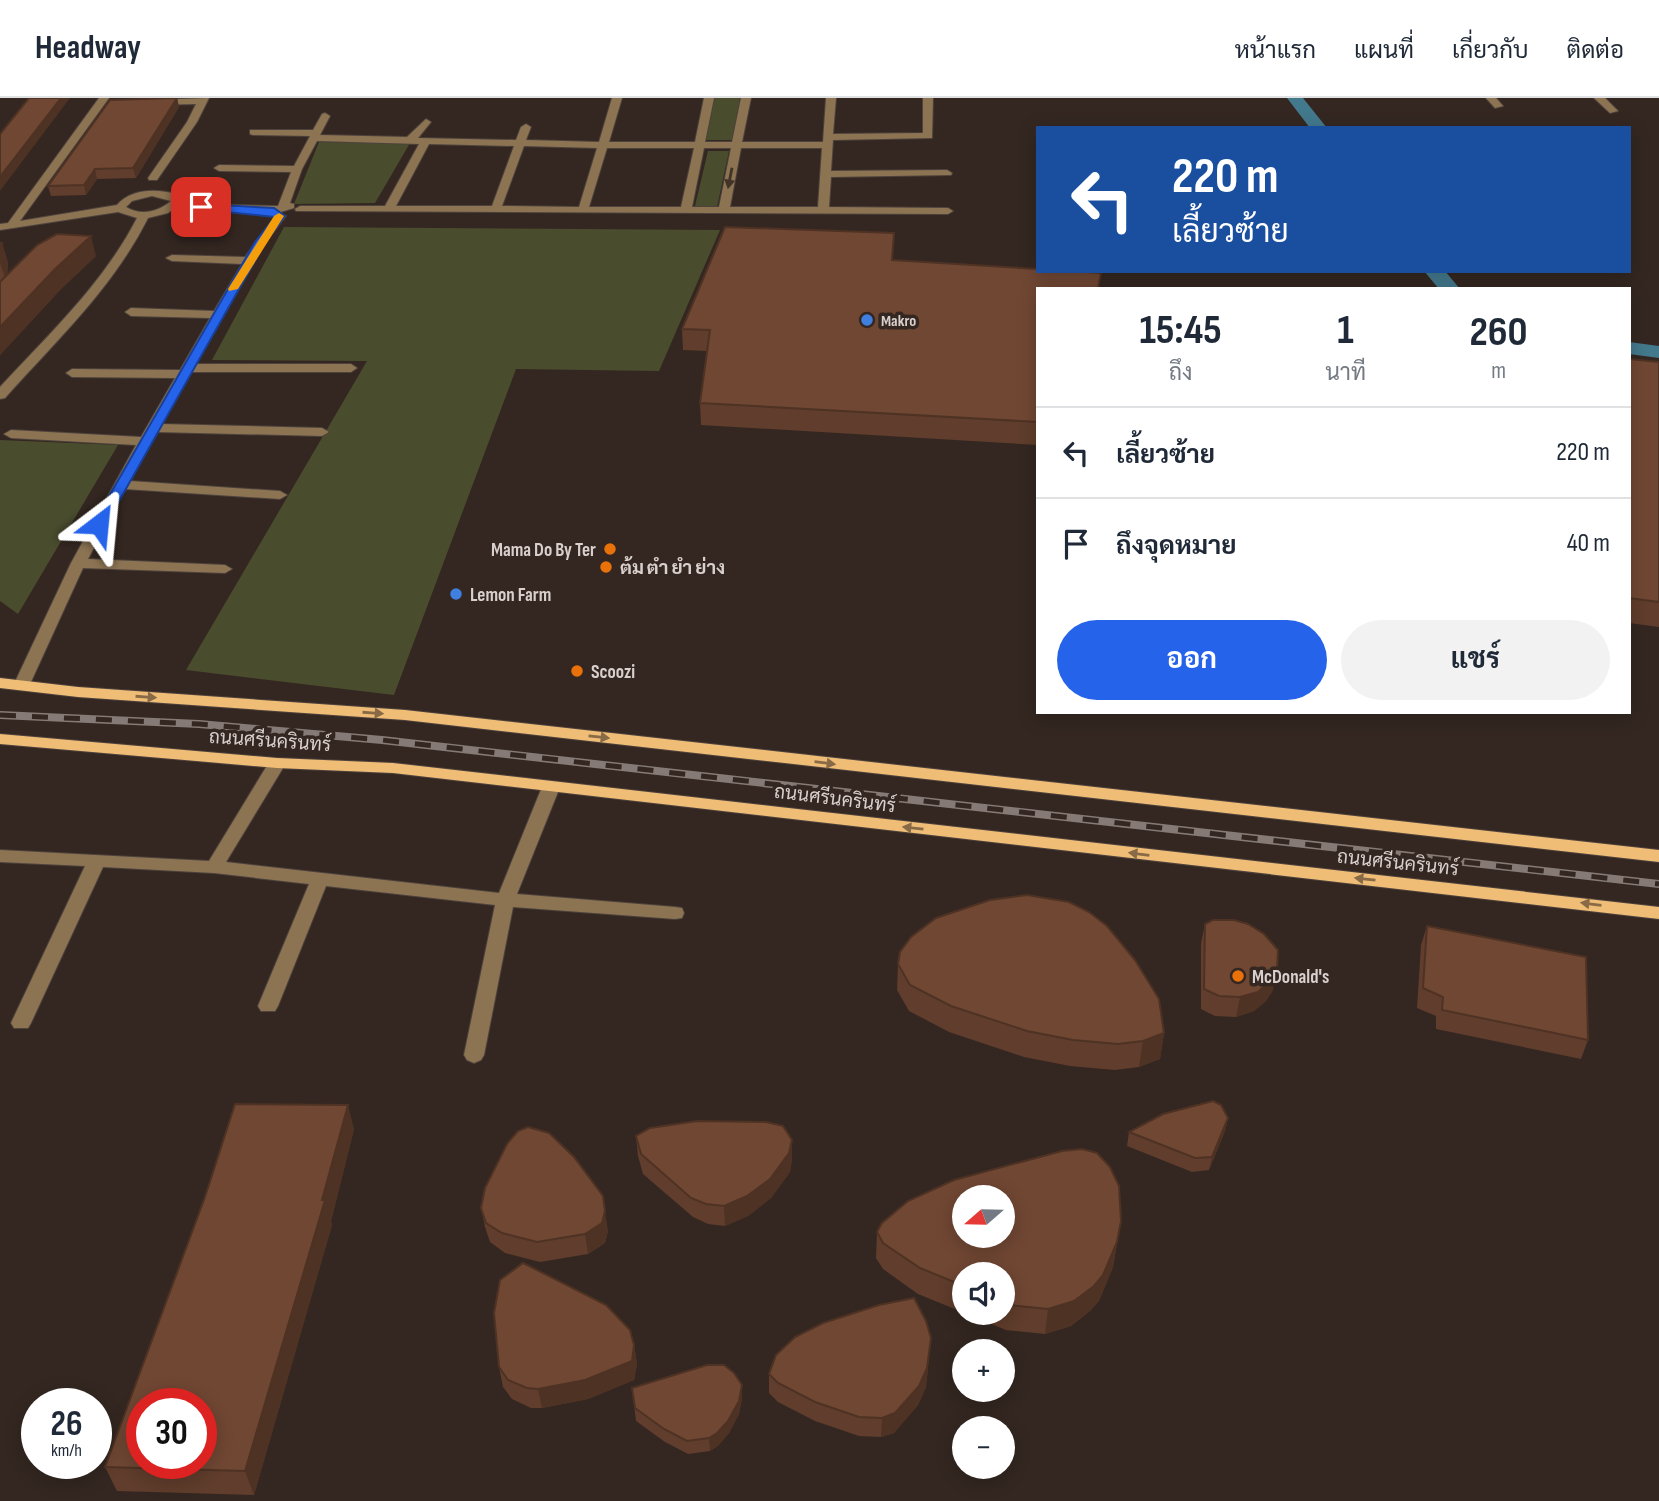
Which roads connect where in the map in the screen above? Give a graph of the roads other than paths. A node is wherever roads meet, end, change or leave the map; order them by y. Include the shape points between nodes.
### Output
1 (617, 98) edge
2 (709, 98) edge
3 (746, 98) edge
4 (831, 98) edge
5 (928, 98) edge
6 (1599, 98) edge
7 (203, 99) edge
8 (106, 102) edge
9 (139, 103) edge
10 (1613, 111) dead end
11 (325, 116) dead end
12 (426, 122) dead end
13 (526, 127) dead end
14 (253, 132) dead end
15 (314, 136) junction
16 (410, 140) junction
17 (425, 141) junction
18 (827, 141) junction
19 (521, 143) junction
20 (700, 144) junction
21 (737, 144) junction
22 (602, 145) junction
23 (219, 168) dead end
24 (297, 169) junction
25 (947, 173) dead end
26 (825, 174) junction
27 (153, 178) dead end
28 (201, 207) dead end
29 (120, 208) junction
30 (389, 209) junction
31 (496, 209) junction
32 (687, 209) junction
33 (724, 209) junction
34 (583, 210) junction
35 (823, 210) junction
36 (279, 211) junction
37 (948, 211) dead end
38 (144, 215) junction
39 (6, 227) edge
40 (172, 258) dead end
41 (249, 261) junction
42 (131, 312) dead end
43 (218, 314) junction
44 (351, 368) dead end
45 (185, 371) junction
46 (72, 373) dead end
47 (0, 395) edge
48 (321, 432) dead end
49 (11, 434) dead end
50 (148, 435) junction
51 (121, 485) junction
52 (280, 495) dead end
53 (78, 563) junction
54 (225, 569) dead end
55 (0, 682) edge
56 (22, 684) junction
57 (78, 692) junction
58 (0, 693) edge
59 (1, 741) edge
60 (277, 763) junction
61 (551, 787) junction
62 (0, 856) edge
63 (1659, 856) edge
64 (98, 859) junction
65 (214, 867) junction
66 (320, 879) junction
67 (505, 900) junction
68 (675, 913) dead end
69 (1659, 913) edge
70 (268, 1006) dead end
71 (21, 1023) dead end
72 (474, 1055) dead end

1 - 22 street
2 - 20 street
3 - 21 street
4 - 18 street
5 - 18 street via 928,136
6 - 10 street
7 - 9 street
7 - 27 street
8 - 39 street
11 - 15 street
12 - 16 street
13 - 19 street
14 - 15 street
15 - 16 street
15 - 24 street
16 - 17 street
17 - 19 street
17 - 30 street
18 - 21 street
18 - 26 street
19 - 22 street
19 - 31 street
20 - 21 street
20 - 22 street
20 - 32 street
21 -> 33 street
22 - 34 street
23 - 24 street
24 - 36 street
25 - 26 street
26 - 35 street
28 - 36 street
29 - 38 street
29 - 38 street via 128,198 143,194 167,194 176,199 169,209
29 - 39 street
30 - 31 street
30 - 36 street
31 - 34 street
32 - 33 street
32 - 34 street
33 - 35 street
35 - 37 street
36 - 41 street
38 - 47 street via 113,268
40 - 41 street
41 - 43 street
42 - 43 street
43 - 45 street
44 - 45 street
45 - 46 street
45 - 50 street
48 - 50 street
49 - 50 street
50 - 51 street
51 - 52 street
51 - 53 street
53 - 54 street
53 - 56 street
55 - 56 main road, ถนนศรีนครินทร์
56 - 57 main road, ถนนศรีนครินทร์
57 - 58 main road, ถนนศรีนครินทร์
57 -> 63 main road, ถนนศรีนครินทร์ via 405,715
59 - 60 main road, ถนนศรีนครินทร์
60 - 61 main road, ถนนศรีนครินทร์ via 393,768
60 - 65 street
61 - 67 street
69 -> 61 main road, ถนนศรีนครินทร์
62 - 64 street
64 - 65 street
64 - 71 street
65 - 66 street
66 - 67 street
66 - 70 street
67 - 68 street
67 - 72 street

